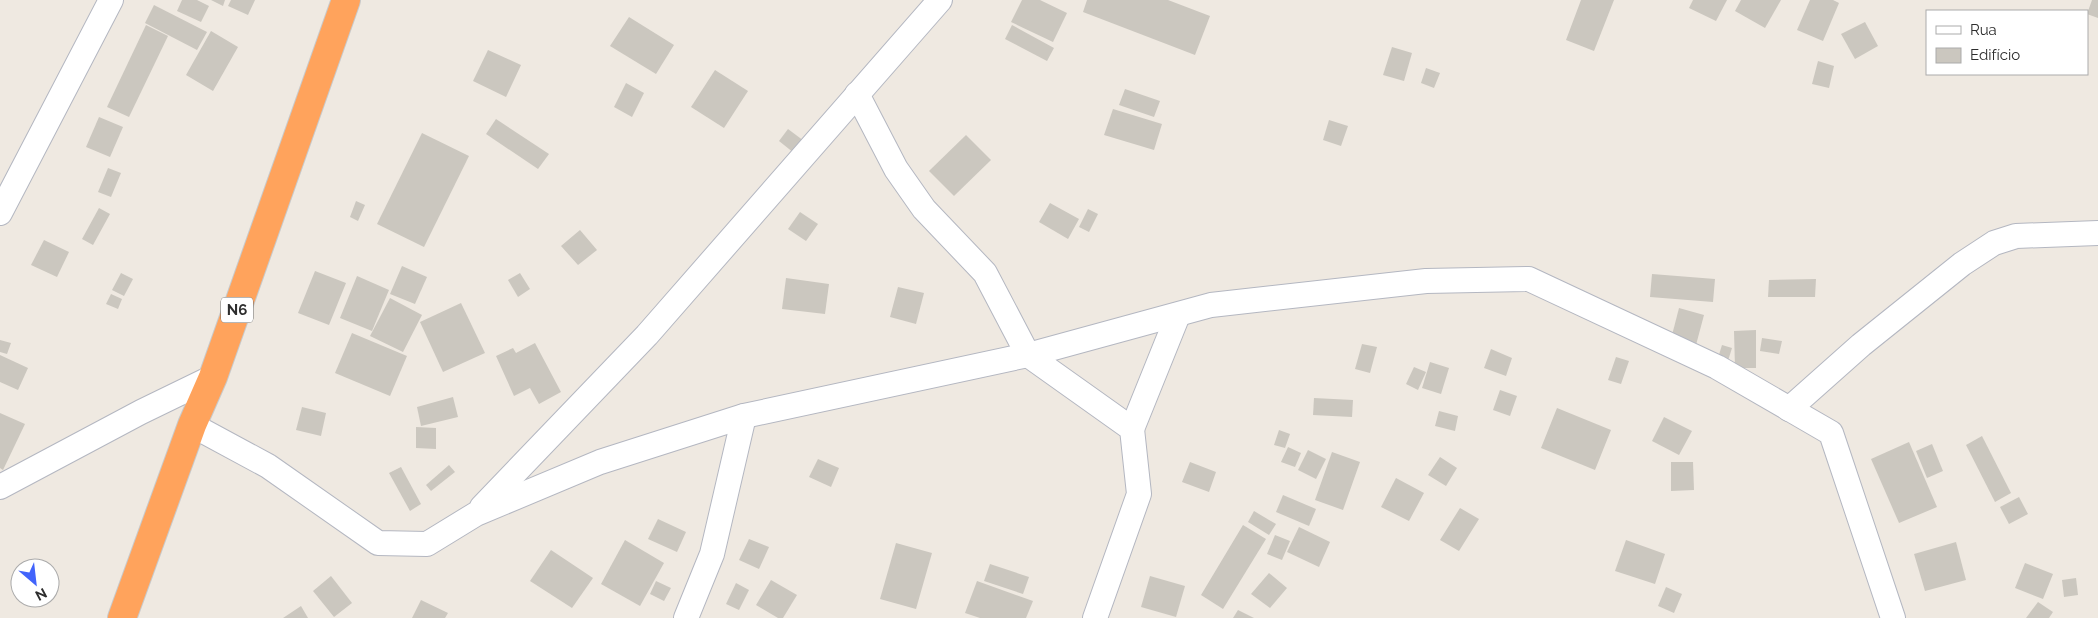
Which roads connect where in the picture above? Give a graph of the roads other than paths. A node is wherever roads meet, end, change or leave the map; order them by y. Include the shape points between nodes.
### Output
1 (112, 0) edge
2 (346, 0) edge
3 (940, 0) edge
4 (857, 94) junction
5 (0, 213) edge
6 (2098, 233) edge
7 (1178, 315) junction
8 (1028, 355) junction
9 (213, 377) junction
10 (1789, 409) junction
11 (744, 416) junction
12 (192, 425) junction
13 (1132, 429) junction
14 (0, 487) edge
15 (476, 514) junction
16 (122, 618) edge
17 (686, 618) edge
18 (1096, 618) edge
19 (1893, 618) edge

1 - 5 street
2 - 9 highway, N6
3 - 4 street
4 - 8 street via 896,169 924,208 985,273
4 - 15 street via 647,335
6 - 10 street via 2016,236 1994,243 1962,264 1861,345
7 - 8 street
7 - 10 street via 1211,306 1426,281 1529,279 1717,367
7 - 13 street
8 - 11 street
8 - 13 street
9 - 12 highway, N6
9 - 14 street
10 - 19 street via 1831,433
11 - 15 street via 600,462
11 - 17 street via 712,554
12 - 15 street via 268,466 378,543 427,544
12 - 16 highway, N6
13 - 18 street via 1139,494

